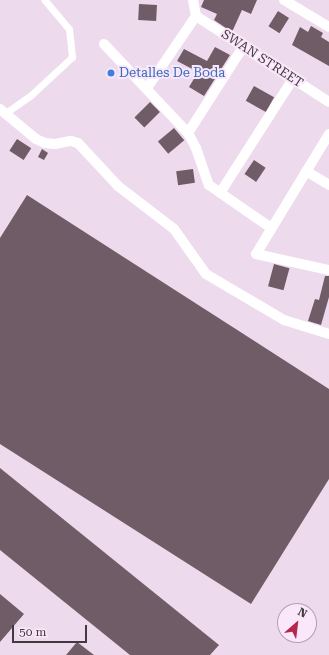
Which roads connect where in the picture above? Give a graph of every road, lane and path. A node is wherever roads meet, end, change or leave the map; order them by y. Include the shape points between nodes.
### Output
1 (45, 0) edge
2 (193, 0) edge
3 (284, 0) edge
4 (196, 16) junction
5 (329, 27) edge
6 (104, 44) dead end
7 (243, 47) junction
8 (293, 79) junction
9 (147, 88) junction
10 (329, 102) edge
11 (2, 111) edge
12 (188, 133) junction
13 (329, 134) edge
14 (306, 171) junction
15 (329, 185) edge
16 (220, 194) junction
17 (271, 228) junction
18 (329, 270) edge
19 (329, 334) edge

1 - 11 street via 69,29 72,57 31,95
2 - 4 street
3 - 5 street
4 - 7 street, SWAN STREET
4 - 9 street
6 - 9 street
7 - 8 street, SWAN STREET
7 - 12 street
8 - 10 street, SWAN STREET
8 - 16 street
9 - 12 street
11 - 19 street via 36,139 45,143 78,143 118,186 174,229 206,274 284,320
12 - 16 street via 209,185
13 - 14 street
14 - 15 street
14 - 17 street
16 - 17 street
17 - 18 street via 256,254

